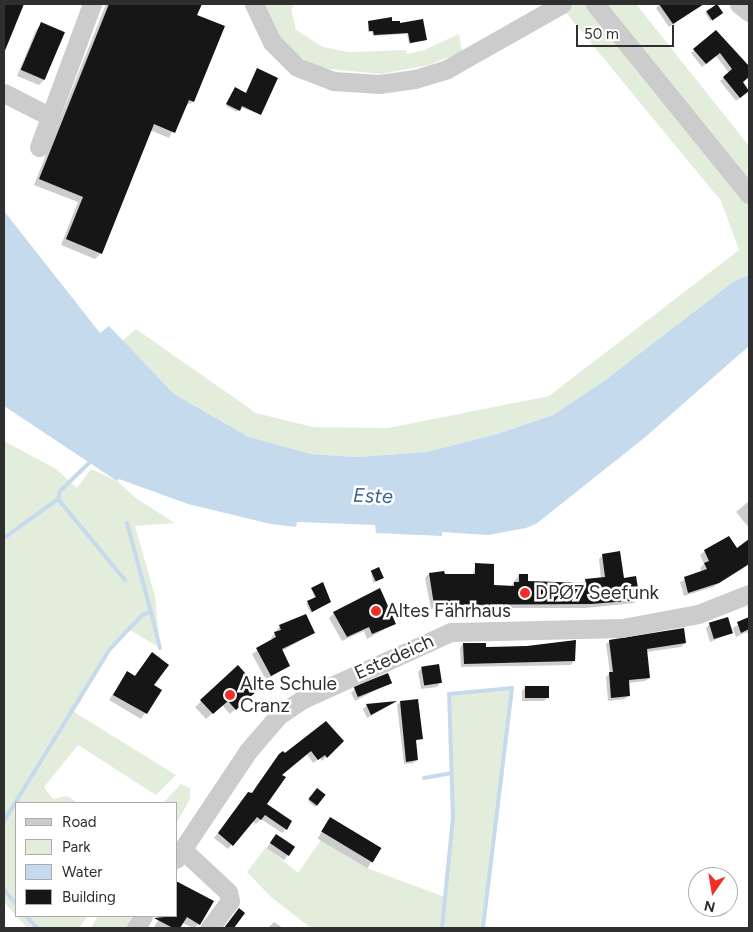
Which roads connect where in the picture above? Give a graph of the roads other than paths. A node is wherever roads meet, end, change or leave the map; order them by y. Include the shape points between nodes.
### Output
1 (92, 4) edge
2 (254, 4) edge
3 (562, 4) edge
4 (595, 4) edge
5 (739, 4) edge
6 (749, 12) edge
7 (4, 93) edge
8 (51, 117) junction
9 (39, 148) dead end
10 (749, 194) edge
11 (749, 594) edge
12 (179, 854) edge
13 (142, 917) edge
14 (136, 928) edge
15 (210, 928) edge

1 - 8 street
2 - 3 street via 272,42 288,60 321,78 362,84 414,79 447,69
4 - 10 street
5 - 6 street
7 - 8 street
8 - 9 street
11 - 12 street, Estedeich via 698,614 622,628 556,632 471,629 451,632 303,698 279,715 248,751
12 - 15 street via 228,892 230,901
13 - 14 street

